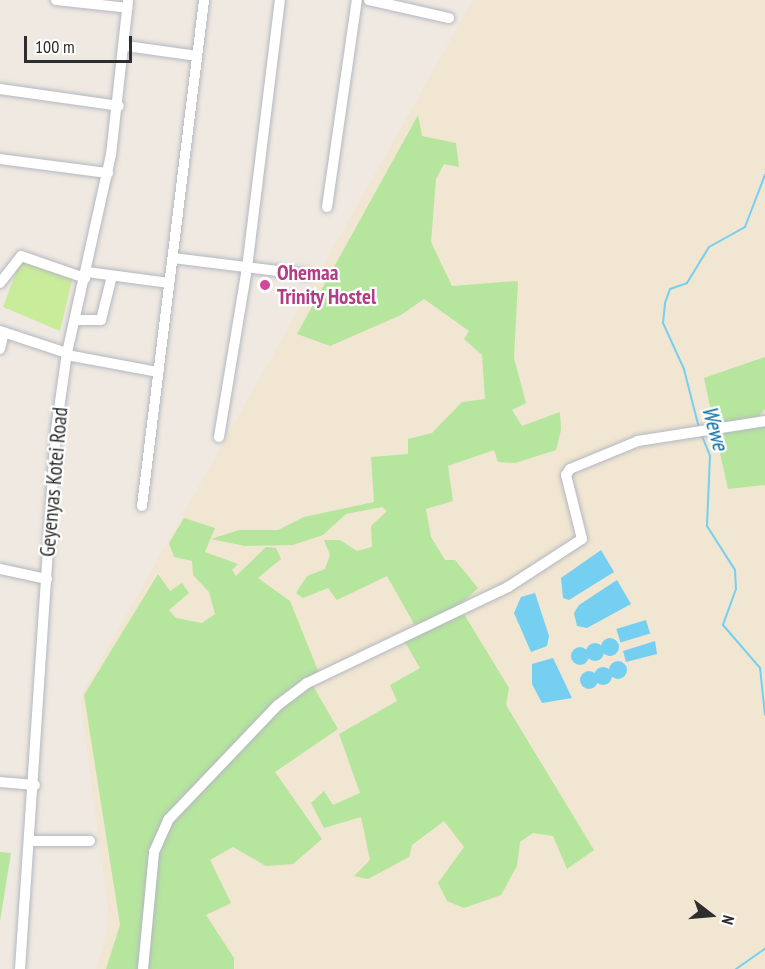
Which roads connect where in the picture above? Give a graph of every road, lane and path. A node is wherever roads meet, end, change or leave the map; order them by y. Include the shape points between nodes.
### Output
1 (56, 0) edge
2 (204, 0) edge
3 (280, 0) edge
4 (357, 0) edge
5 (369, 0) edge
6 (128, 4) edge
7 (449, 18) dead end
8 (126, 46) junction
9 (197, 56) junction
10 (0, 89) edge
11 (119, 106) junction
12 (0, 159) edge
13 (108, 173) junction
14 (327, 207) dead end
15 (173, 258) junction
16 (247, 268) junction
17 (86, 275) junction
18 (310, 275) dead end
19 (112, 276) junction
20 (0, 282) edge
21 (170, 283) junction
22 (75, 320) junction
23 (2, 332) edge
24 (0, 349) edge
25 (67, 354) junction
26 (158, 372) junction
27 (765, 421) edge
28 (219, 437) dead end
29 (142, 506) dead end
30 (0, 569) edge
31 (47, 579) junction
32 (0, 782) edge
33 (35, 785) junction
34 (31, 841) junction
35 (90, 842) dead end
36 (20, 969) edge
37 (143, 969) edge

1 - 6 street
2 - 9 street
3 - 16 street
4 - 14 street
5 - 7 street
6 - 8 street, Geyenyas Kotei Road
8 - 9 street
8 - 11 street, Geyenyas Kotei Road
9 - 15 street
10 - 11 street
11 - 13 street, Geyenyas Kotei Road
12 - 13 street
13 - 17 street, Geyenyas Kotei Road
15 - 16 street
15 - 21 street
16 - 18 street
16 - 28 street
17 - 19 street
17 - 20 street via 21,256
17 - 22 street, Geyenyas Kotei Road
19 - 21 street
19 - 22 street via 101,320
21 - 26 street
22 - 25 street, Geyenyas Kotei Road
23 - 24 street
23 - 25 street
25 - 26 street
25 - 31 street, Geyenyas Kotei Road
26 - 29 street
27 - 37 street via 697,429 632,443 570,469 566,475 582,539 508,587 306,683 278,705 168,820 154,852
30 - 31 street
31 - 33 street, Geyenyas Kotei Road
32 - 33 street
33 - 34 street, Geyenyas Kotei Road
34 - 35 street
34 - 36 street, Geyenyas Kotei Road

